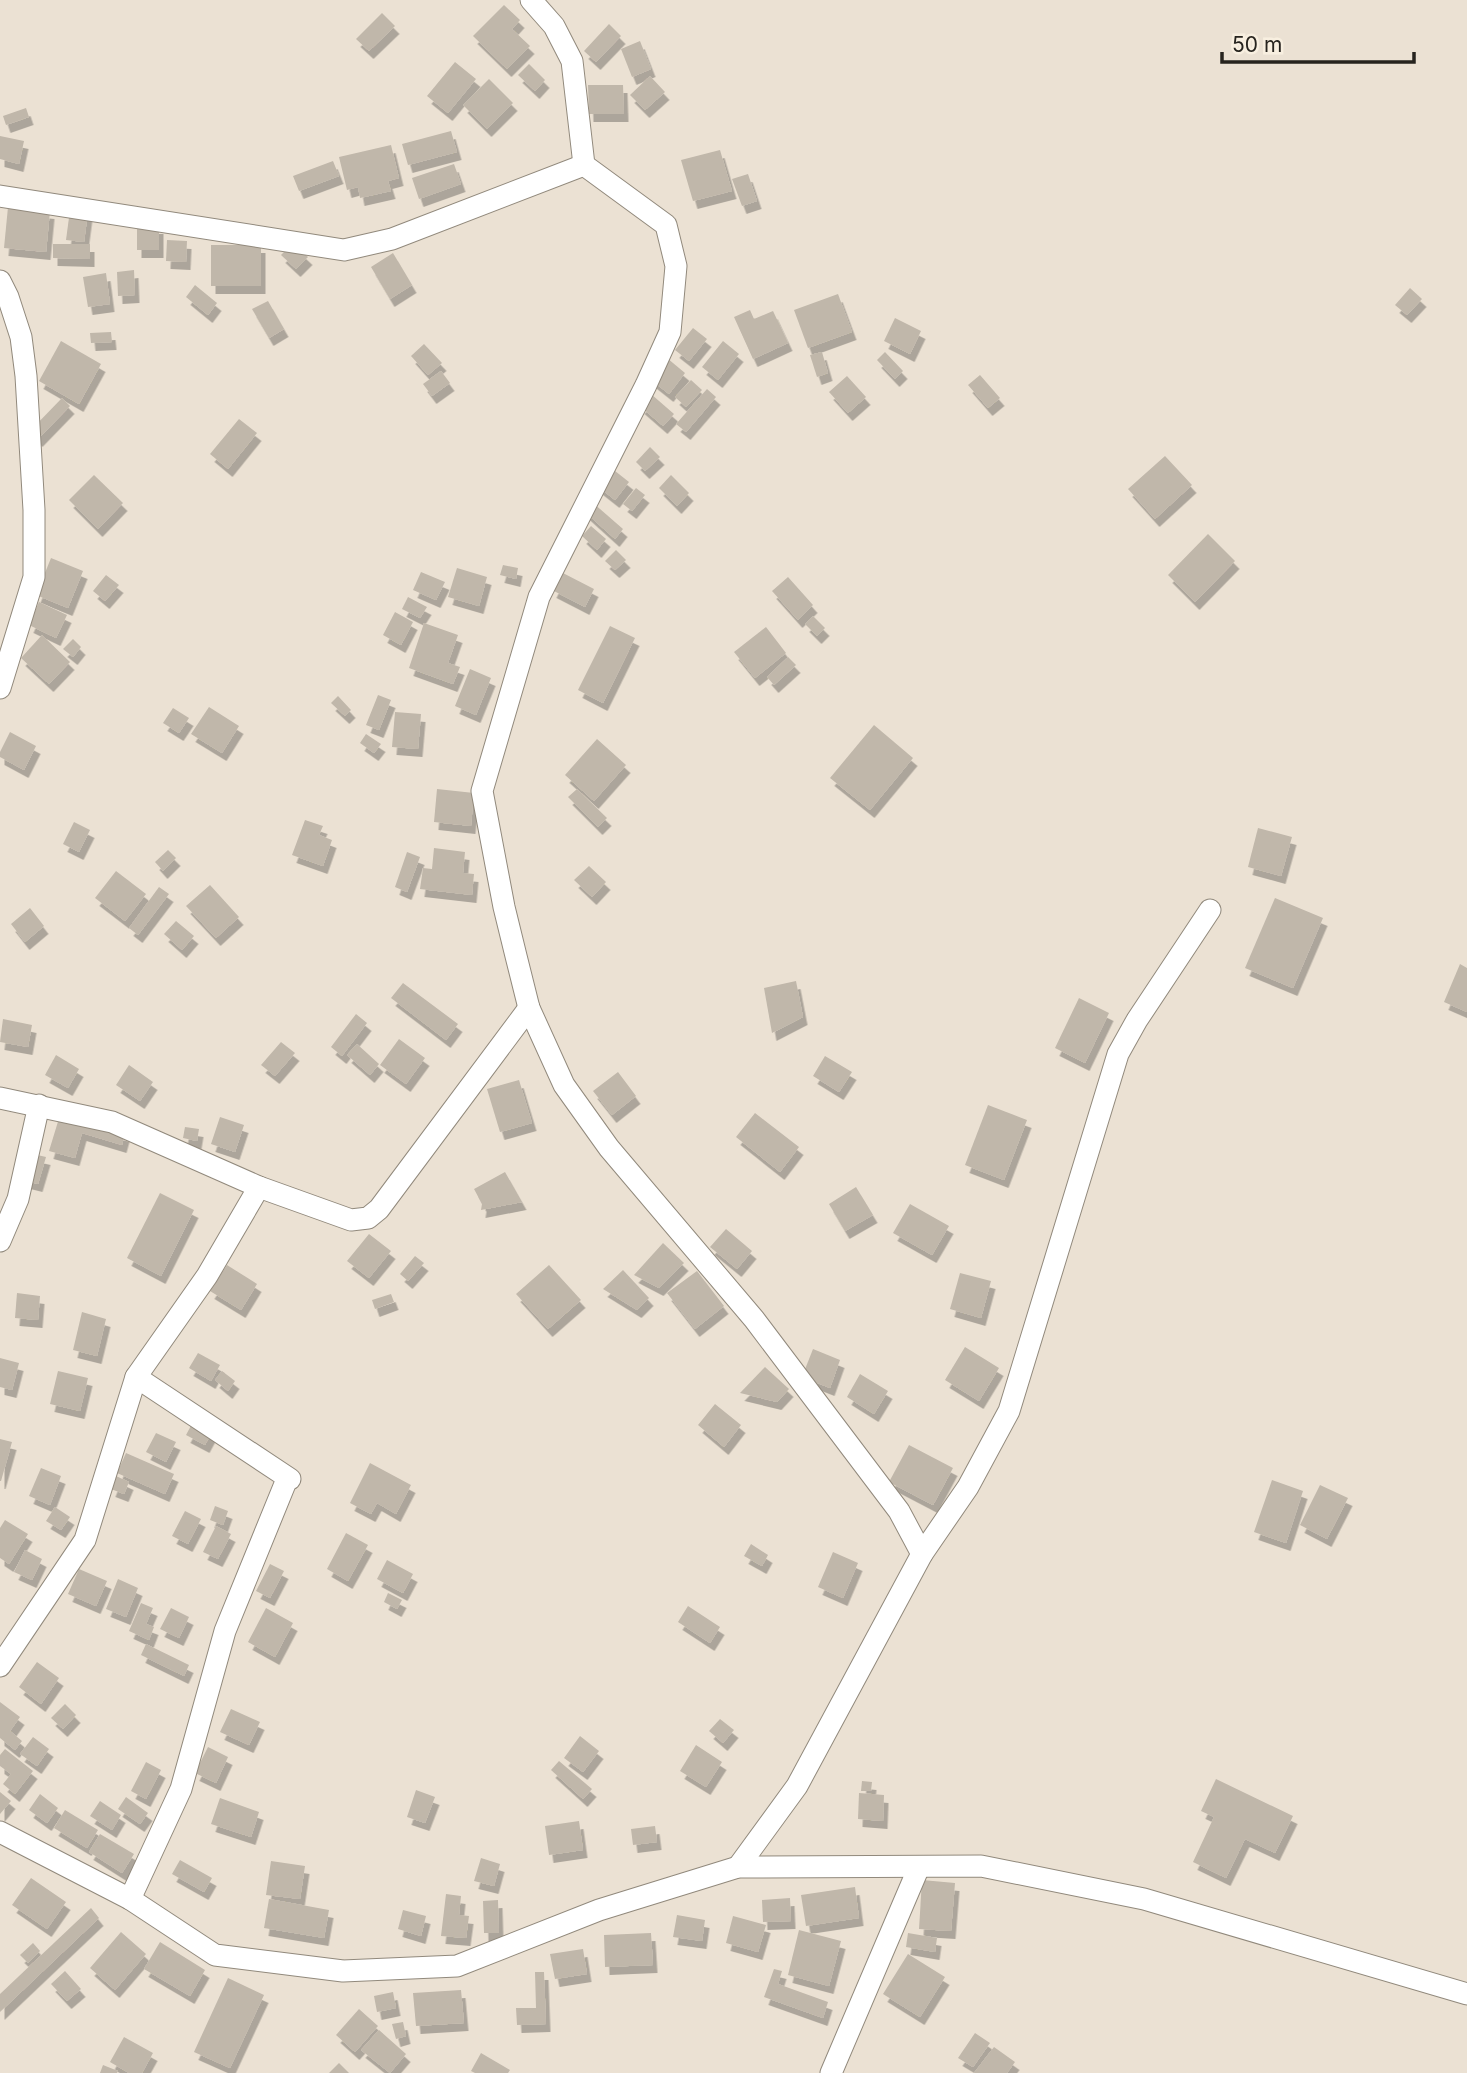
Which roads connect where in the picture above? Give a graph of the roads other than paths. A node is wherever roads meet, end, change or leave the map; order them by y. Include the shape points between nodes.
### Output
1 (531, 0) edge
2 (584, 165) junction
3 (0, 196) edge
4 (0, 281) edge
5 (0, 688) edge
6 (1210, 910) dead end
7 (529, 1008) junction
8 (0, 1098) edge
9 (38, 1105) junction
10 (259, 1187) junction
11 (0, 1241) edge
12 (136, 1377) junction
13 (922, 1554) junction
14 (0, 1666) edge
15 (0, 1832) edge
16 (738, 1867) junction
17 (919, 1867) junction
18 (130, 1899) junction
19 (1467, 1994) edge
20 (831, 2073) edge

1 - 2 street via 554,26 572,61
2 - 3 street via 392,240 344,250
2 - 7 street via 666,225 676,265 670,332 539,597 482,790
4 - 5 street via 21,337 26,376 34,577
6 - 13 street via 1118,1054 1009,1411 968,1487
7 - 10 street via 368,1218 351,1220
7 - 13 street via 564,1085 609,1148 754,1319 899,1511
8 - 9 street
9 - 10 street via 112,1122
9 - 11 street via 18,1199
10 - 12 street via 207,1276
12 - 14 street via 85,1540
12 - 18 street via 290,1479 225,1631 181,1789
13 - 16 street via 797,1786
15 - 18 street
16 - 17 street
16 - 18 street via 599,1910 457,1966 343,1971 215,1955
17 - 19 street via 981,1866 1144,1899
17 - 20 street

